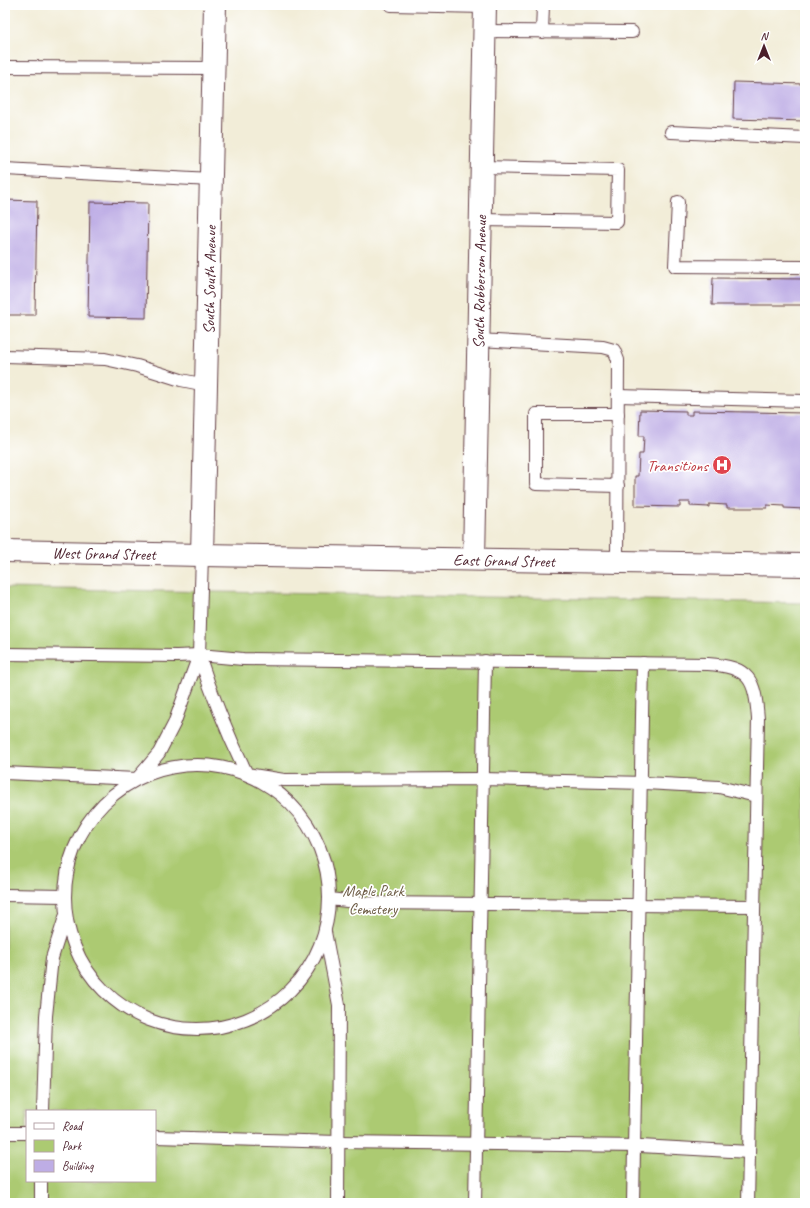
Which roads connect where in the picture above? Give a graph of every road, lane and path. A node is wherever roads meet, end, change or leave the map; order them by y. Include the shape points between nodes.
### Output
1 (215, 5) edge
2 (390, 5) edge
3 (543, 5) edge
4 (485, 6) edge
5 (484, 31) junction
6 (542, 32) junction
7 (632, 32) dead end
8 (5, 67) edge
9 (213, 68) junction
10 (671, 132) dead end
11 (805, 138) edge
12 (482, 167) junction
13 (5, 169) edge
14 (211, 180) junction
15 (678, 202) dead end
16 (480, 220) junction
17 (805, 267) edge
18 (478, 340) junction
19 (5, 356) edge
20 (206, 385) junction
21 (618, 396) junction
22 (805, 401) edge
23 (618, 414) junction
24 (618, 486) junction
25 (5, 551) edge
26 (202, 555) junction
27 (474, 559) junction
28 (617, 562) junction
29 (805, 565) edge
30 (5, 654) edge
31 (199, 655) junction
32 (485, 661) junction
33 (643, 663) junction
34 (5, 773) edge
35 (247, 774) junction
36 (137, 779) junction
37 (483, 779) junction
38 (641, 783) junction
39 (756, 796) junction
40 (5, 895) edge
41 (64, 896) junction
42 (330, 899) junction
43 (480, 904) junction
44 (638, 905) junction
45 (754, 906) junction
46 (65, 916) junction
47 (325, 932) junction
48 (43, 1110) edge
49 (5, 1133) edge
50 (26, 1134) edge
51 (156, 1137) edge
52 (339, 1142) junction
53 (476, 1144) junction
54 (634, 1146) junction
55 (749, 1152) junction
56 (41, 1182) edge
57 (41, 1203) edge
58 (338, 1203) edge
59 (475, 1203) edge
60 (633, 1203) edge
61 (748, 1203) edge

1 - 9 street, South South Avenue
2 - 4 lane
3 - 6 lane
4 - 5 street, South Robberson Avenue
5 - 6 lane
5 - 12 street, South Robberson Avenue
6 - 7 lane
8 - 9 lane
9 - 14 street, South South Avenue
10 - 11 lane
12 - 16 street, South Robberson Avenue
12 - 16 lane via 618,170 617,222
13 - 14 lane
14 - 20 street, South South Avenue
15 - 17 lane via 675,266
16 - 18 street, South Robberson Avenue
18 - 21 lane via 603,347 614,350 618,360
18 - 27 street, South Robberson Avenue
19 - 20 lane via 105,359
20 - 26 street, South South Avenue
21 - 22 lane
21 - 23 lane
23 - 24 lane
23 - 24 lane via 536,414 536,484
24 - 28 lane
25 - 26 street, West Grand Street
26 - 27 street, East Grand Street
26 - 31 lane
27 - 28 street, East Grand Street
28 - 29 street, East Grand Street
30 - 31 lane
31 - 32 lane via 243,658
31 - 35 lane via 232,743
31 - 36 lane via 174,724 159,753
32 - 33 lane
32 - 37 lane
33 - 38 lane
33 - 39 lane via 724,665 746,675 756,697 758,719
34 - 36 lane
35 - 36 lane via 205,765 184,765 163,769
35 - 37 lane via 284,780
35 - 42 lane via 275,790 298,811 316,838 326,868
36 - 41 lane via 107,799 84,827 69,860
37 - 38 lane
37 - 43 lane
38 - 39 lane via 719,788
38 - 44 lane
39 - 45 lane
40 - 41 lane
41 - 46 lane
42 - 43 lane via 365,903
42 - 47 lane
43 - 44 lane
43 - 53 lane
44 - 45 lane
44 - 54 lane
45 - 55 lane
46 - 47 lane via 69,935 86,970 111,998 143,1018 179,1028 217,1028 254,1016 285,995 310,967
46 - 48 lane via 52,958 46,1016
47 - 52 lane via 339,1005
49 - 50 lane
51 - 52 lane
52 - 53 lane
52 - 58 lane
53 - 54 lane
53 - 59 lane
54 - 55 lane
54 - 60 lane
55 - 61 lane
56 - 57 lane

